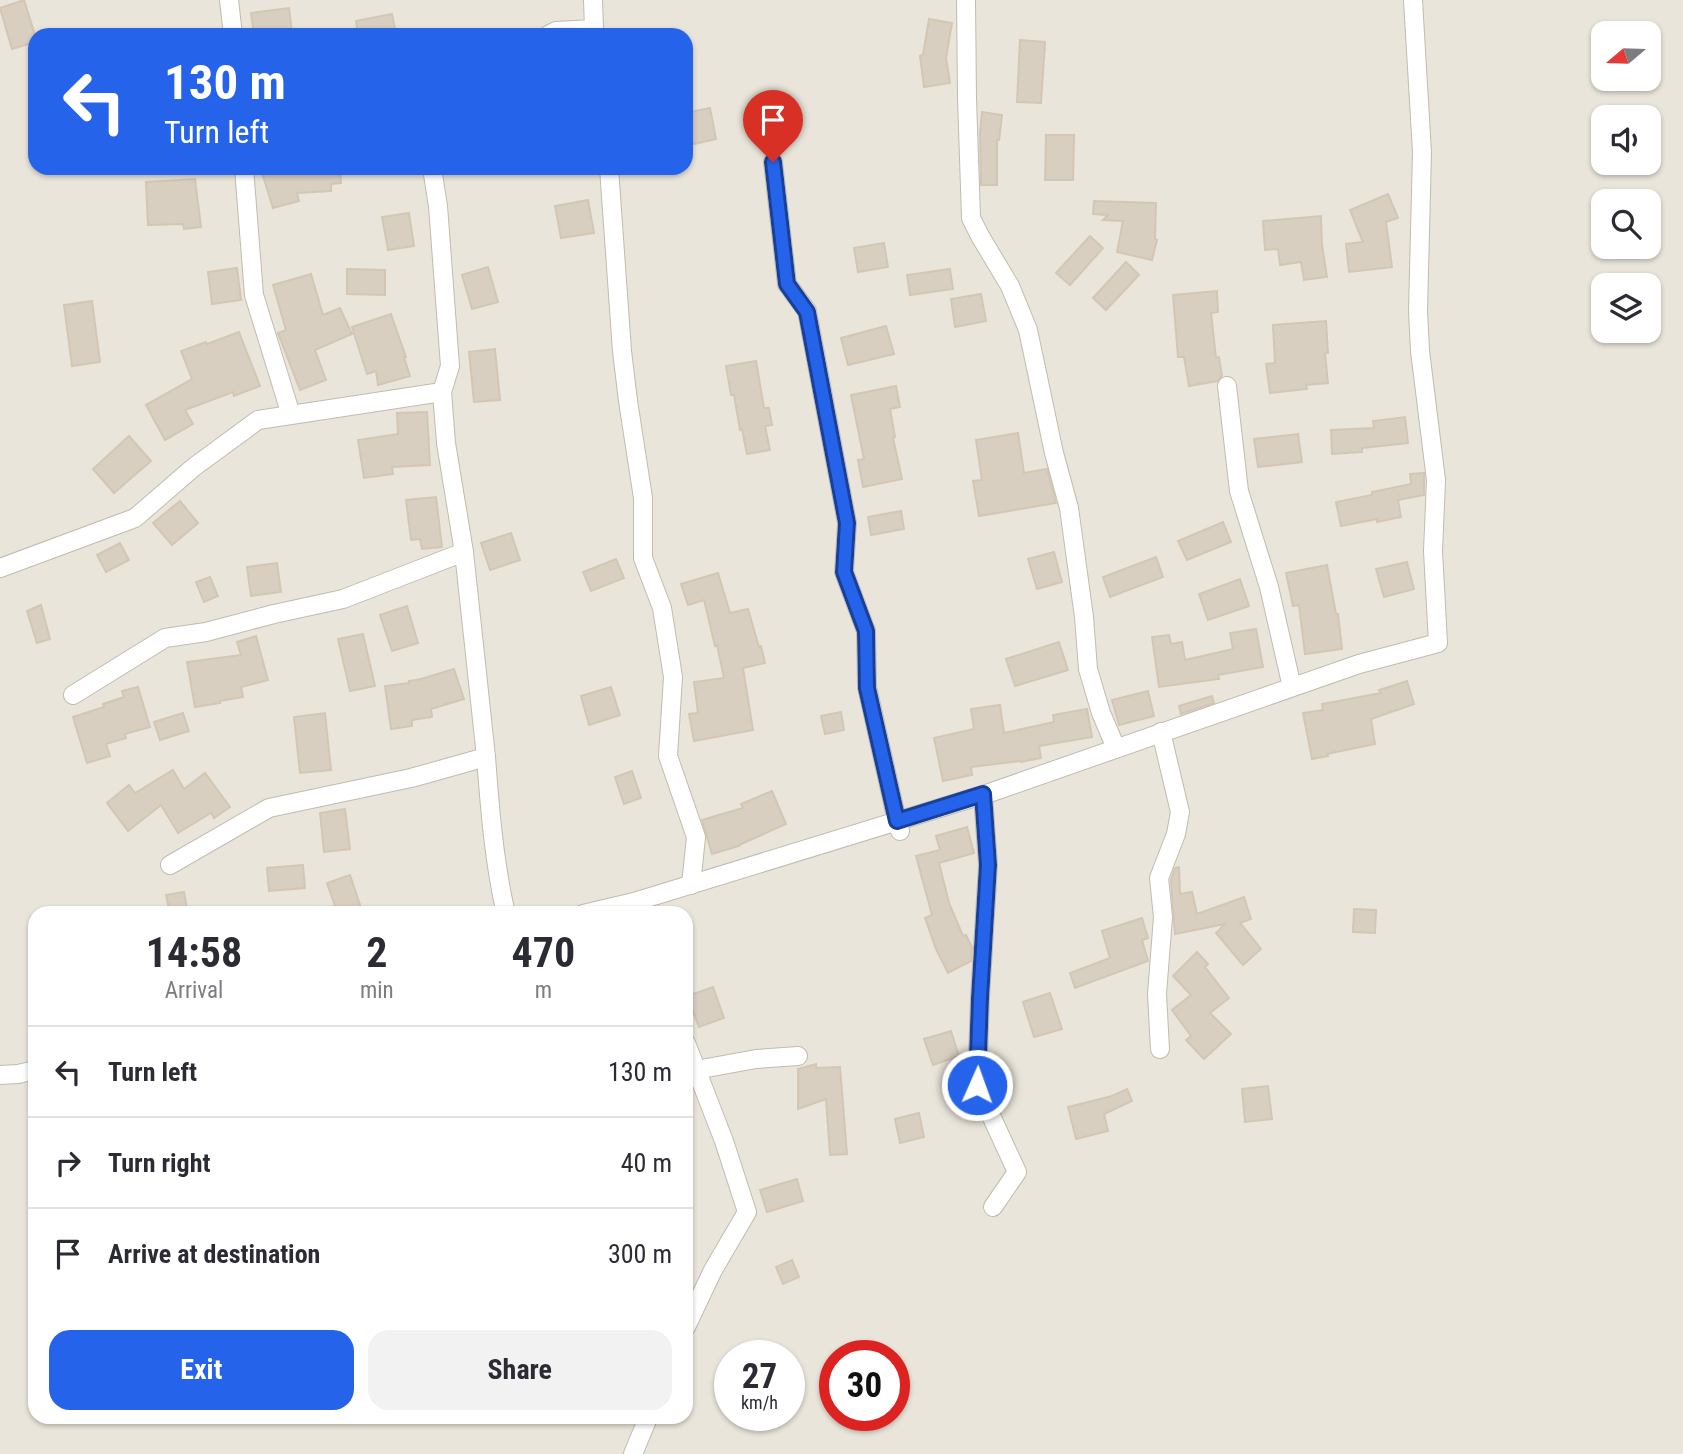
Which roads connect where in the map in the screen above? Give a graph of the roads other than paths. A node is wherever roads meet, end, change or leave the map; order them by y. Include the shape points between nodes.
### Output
1 (229, 0) edge
2 (593, 0) edge
3 (966, 0) edge
4 (1413, 0) edge
5 (232, 28) edge
6 (594, 28) edge
7 (773, 162) dead end
8 (245, 175) edge
9 (433, 175) edge
10 (609, 175) edge
11 (1227, 386) dead end
12 (442, 392) junction
13 (292, 415) junction
14 (464, 552) junction
15 (0, 568) edge
16 (1292, 687) junction
17 (73, 695) dead end
18 (1161, 732) junction
19 (1116, 748) junction
20 (486, 757) junction
21 (983, 794) junction
22 (899, 826) junction
23 (170, 865) dead end
24 (691, 885) junction
25 (504, 906) edge
26 (641, 906) edge
27 (1160, 1049) dead end
28 (797, 1056) dead end
29 (693, 1062) edge
30 (696, 1070) junction
31 (28, 1072) edge
32 (0, 1075) edge
33 (993, 1207) dead end
34 (693, 1312) edge
35 (646, 1424) edge
36 (633, 1454) edge

1 - 5 street
2 - 6 street
3 - 19 street via 971,218 1010,286 1028,330 1069,508 1088,669
4 - 16 street via 1422,152 1418,311 1436,480 1433,551 1438,643
7 - 22 street via 787,284 807,312 847,523 844,572 866,631 867,688
8 - 13 street via 254,295
9 - 12 street via 450,366
10 - 24 street via 622,351 643,498 643,558 662,608 673,677 668,757 696,837
11 - 16 street via 1238,491 1269,587
12 - 13 street
12 - 14 street
13 - 15 street via 258,420 135,518
14 - 17 street via 343,600 165,638
14 - 20 street
16 - 18 street
18 - 19 street
18 - 27 street via 1180,812 1158,878 1163,917 1157,994
19 - 21 street
20 - 23 street via 269,808
20 - 25 street via 491,828
21 - 22 street
21 - 33 street via 988,865 977,1085 1017,1171
22 - 24 street
24 - 26 street
28 - 30 street
29 - 30 street
30 - 34 street via 747,1212
31 - 32 street
35 - 36 street

